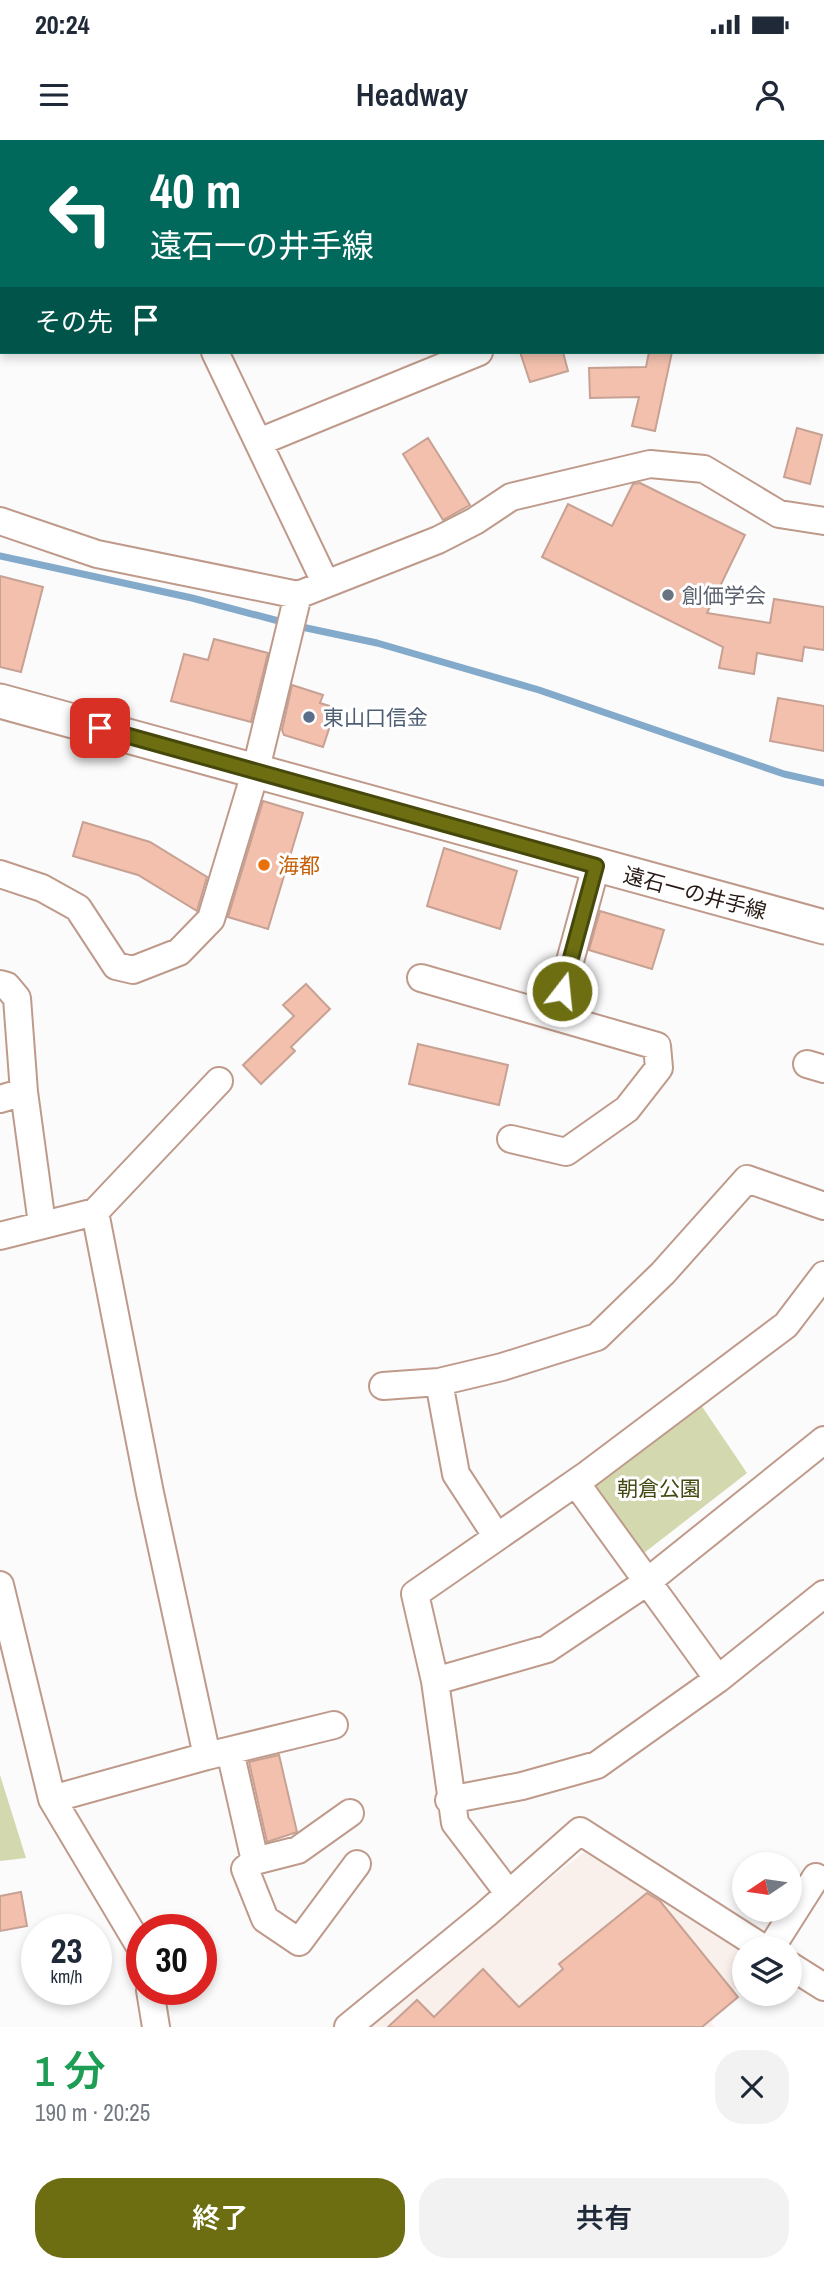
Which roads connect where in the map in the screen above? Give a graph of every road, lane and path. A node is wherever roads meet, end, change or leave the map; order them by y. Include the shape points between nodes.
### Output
1 (216, 354) edge
2 (474, 354) edge
3 (259, 442) junction
4 (824, 521) edge
5 (0, 522) edge
6 (325, 582) junction
7 (298, 594) junction
8 (0, 701) edge
9 (255, 773) junction
10 (596, 866) junction
11 (0, 874) edge
12 (824, 927) edge
13 (421, 978) dead end
14 (0, 984) edge
15 (555, 1016) junction
16 (219, 1081) dead end
17 (12, 1096) edge
18 (511, 1139) dead end
19 (824, 1206) edge
20 (95, 1212) junction
21 (42, 1224) junction
22 (0, 1236) edge
23 (824, 1275) edge
24 (439, 1382) junction
25 (383, 1386) dead end
26 (824, 1440) edge
27 (576, 1483) junction
28 (497, 1537) junction
29 (647, 1582) junction
30 (0, 1585) edge
31 (824, 1594) edge
32 (718, 1679) junction
33 (435, 1681) junction
34 (334, 1725) dead end
35 (219, 1754) junction
36 (52, 1799) junction
37 (450, 1800) junction
38 (350, 1813) dead end
39 (256, 1861) junction
40 (358, 1864) dead end
41 (816, 1877) dead end
42 (509, 1894) junction
43 (126, 1923) edge
44 (743, 1936) edge
45 (779, 1936) edge
46 (802, 1973) edge
47 (824, 1987) edge
48 (152, 2005) edge
49 (156, 2027) edge
50 (348, 2027) edge

1 - 3 street
2 - 3 street
3 - 6 street
4 - 6 street via 779,514 704,469 650,464 511,497 438,540
5 - 7 street via 97,554
6 - 7 street
7 - 9 street
8 - 9 street, 遠石一の井手線
9 - 10 street, 遠石一の井手線
9 - 11 street via 211,919 179,952 133,970 116,966 78,908 42,888
10 - 12 street, 遠石一の井手線
10 - 15 street
13 - 15 street
14 - 17 street via 17,998
15 - 18 street via 657,1046 659,1068 627,1109 566,1152
16 - 20 street
17 - 21 street
19 - 24 street via 747,1180 663,1273 597,1336
20 - 21 street
20 - 35 street via 150,1493
21 - 22 street
23 - 27 street via 786,1325
24 - 25 street
24 - 28 street via 456,1474
26 - 29 street
27 - 28 street
27 - 29 street
28 - 33 street via 415,1594
29 - 32 street
29 - 33 street via 547,1649
30 - 36 street
31 - 32 street
32 - 37 street via 597,1765
33 - 37 street
34 - 35 street
35 - 36 street
35 - 39 street
36 - 43 street
37 - 42 street via 455,1823
38 - 39 street via 298,1850
39 - 40 street via 245,1869 265,1919 299,1942
41 - 45 street
42 - 44 street via 580,1831
42 - 50 street
46 - 47 street
48 - 49 street

